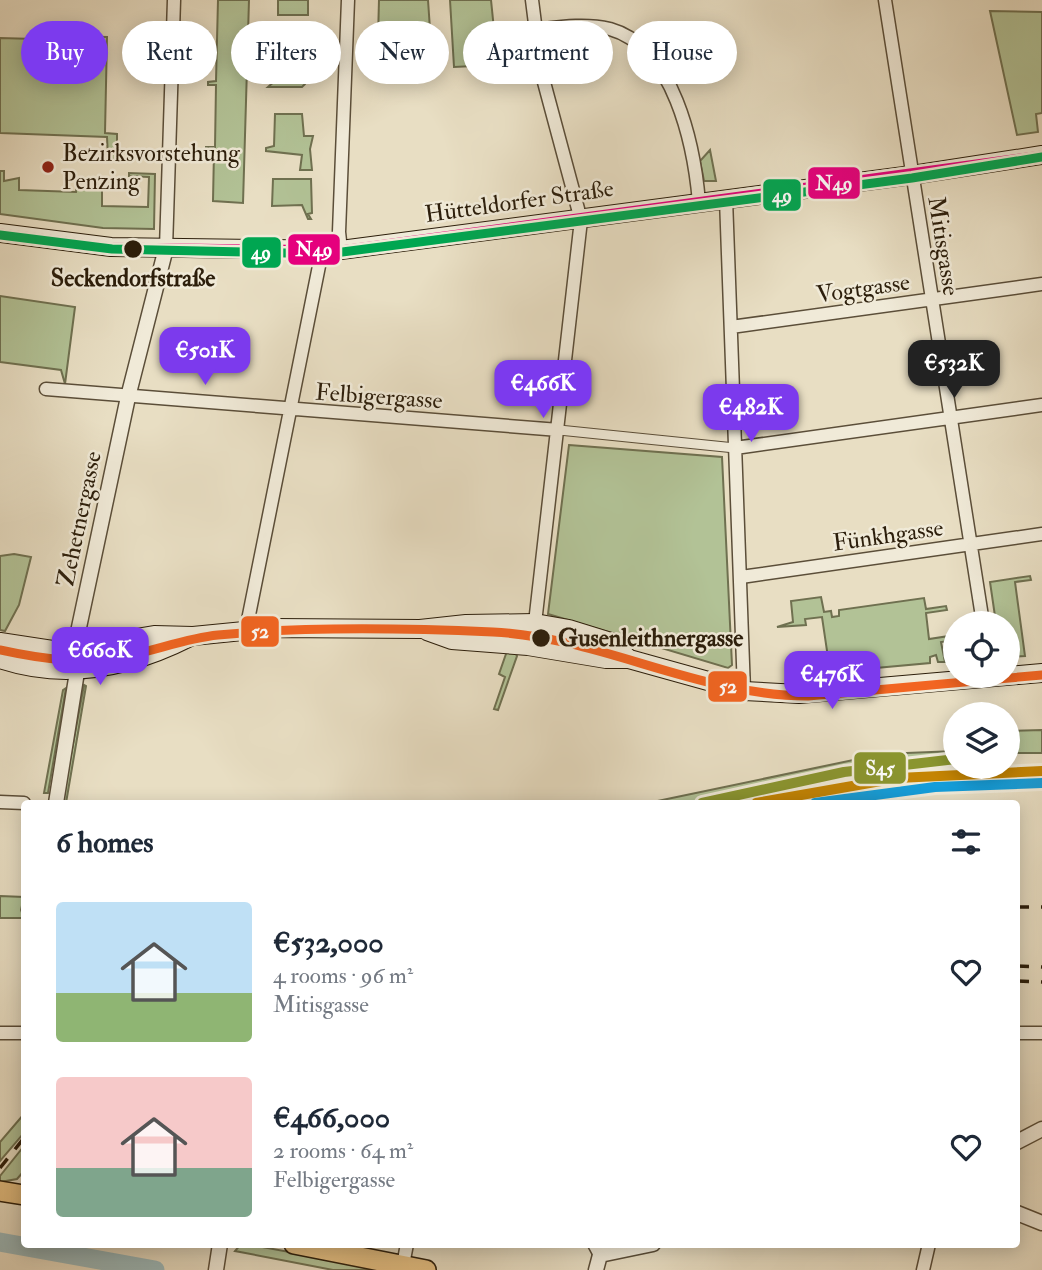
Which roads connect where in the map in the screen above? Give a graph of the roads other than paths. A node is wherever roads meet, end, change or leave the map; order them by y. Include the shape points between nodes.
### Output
1 (174, 0) edge
2 (348, 0) edge
3 (531, 0) edge
4 (885, 0) edge
5 (534, 21) edge
6 (613, 31) edge
7 (544, 84) edge
8 (1042, 155) edge
9 (912, 175) junction
10 (726, 199) junction
11 (699, 202) junction
12 (580, 218) junction
13 (0, 233) edge
14 (166, 248) junction
15 (341, 250) junction
16 (322, 251) junction
17 (1042, 284) edge
18 (931, 300) junction
19 (731, 327) junction
20 (46, 389) dead end
21 (128, 397) junction
22 (1042, 405) edge
23 (288, 410) junction
24 (951, 417) junction
25 (559, 430) junction
26 (735, 448) junction
27 (1042, 534) edge
28 (971, 544) junction
29 (741, 578) junction
30 (981, 611) edge
31 (535, 623) junction
32 (420, 629) junction
33 (246, 630) junction
34 (193, 636) junction
35 (0, 642) edge
36 (528, 646) junction
37 (78, 649) junction
38 (0, 659) edge
39 (629, 659) junction
40 (77, 672) junction
41 (1042, 673) edge
42 (1020, 675) edge
43 (943, 681) edge
44 (744, 691) junction
45 (56, 800) edge
46 (0, 802) edge
47 (21, 803) edge
48 (0, 1033) edge
49 (21, 1033) edge
50 (1020, 1033) edge
51 (1042, 1033) edge
52 (1042, 1129) edge
53 (1020, 1140) edge
54 (1020, 1214) edge
55 (1042, 1223) edge
56 (220, 1248) edge
57 (315, 1248) edge
58 (406, 1248) edge
59 (616, 1248) edge
60 (928, 1248) edge
61 (597, 1250) edge
62 (403, 1265) junction
63 (216, 1270) edge
64 (426, 1270) edge
65 (596, 1270) edge
66 (923, 1270) edge

1 - 14 street
2 - 15 street
3 - 5 street
4 - 9 street, Mitisgasse
6 - 11 street via 644,51 665,78 681,111
7 - 12 street
8 - 9 main road, Hütteldorfer Straße
9 - 10 main road, Hütteldorfer Straße
9 - 18 street, Mitisgasse
10 - 11 main road, Hütteldorfer Straße
10 - 19 street
11 - 12 main road, Hütteldorfer Straße
12 - 15 main road, Hütteldorfer Straße
12 - 25 street
13 - 14 main road, Hütteldorfer Straße via 89,245
14 - 16 main road, Hütteldorfer Straße
14 - 21 street, Zehetnergasse
15 - 16 main road, Hütteldorfer Straße
16 - 23 street
17 - 18 street, Vogtgasse
18 - 19 street, Vogtgasse
18 - 24 street, Mitisgasse
19 - 26 street
20 - 21 street, Felbigergasse
21 - 23 street, Felbigergasse
21 - 37 street, Zehetnergasse
22 - 24 street, Felbigergasse
23 - 25 street, Felbigergasse
23 - 33 street
24 - 26 street, Felbigergasse
24 - 28 street, Mitisgasse
25 - 26 street, Felbigergasse
25 - 31 street
26 - 29 street
27 - 28 street, Fünkhgasse
28 - 29 street, Fünkhgasse
28 - 30 street, Mitisgasse
29 - 44 street
31 - 32 main road
31 - 36 street
31 - 39 main road via 611,642
32 - 33 main road
32 - 36 main road via 452,640
33 - 34 main road
34 - 37 main road via 154,635
34 - 40 main road via 147,656
35 - 37 main road via 56,651
36 - 39 main road
37 - 40 street, Zehetnergasse
38 - 40 main road via 45,671
39 - 44 main road
40 - 45 street, Zehetnergasse
41 - 42 main road
43 - 44 main road via 799,694
46 - 47 street
48 - 49 street
50 - 51 street
52 - 53 street
54 - 55 street
56 - 63 street
57 - 62 main road
58 - 62 street
59 - 61 street
60 - 66 street
61 - 65 street
62 - 64 main road

